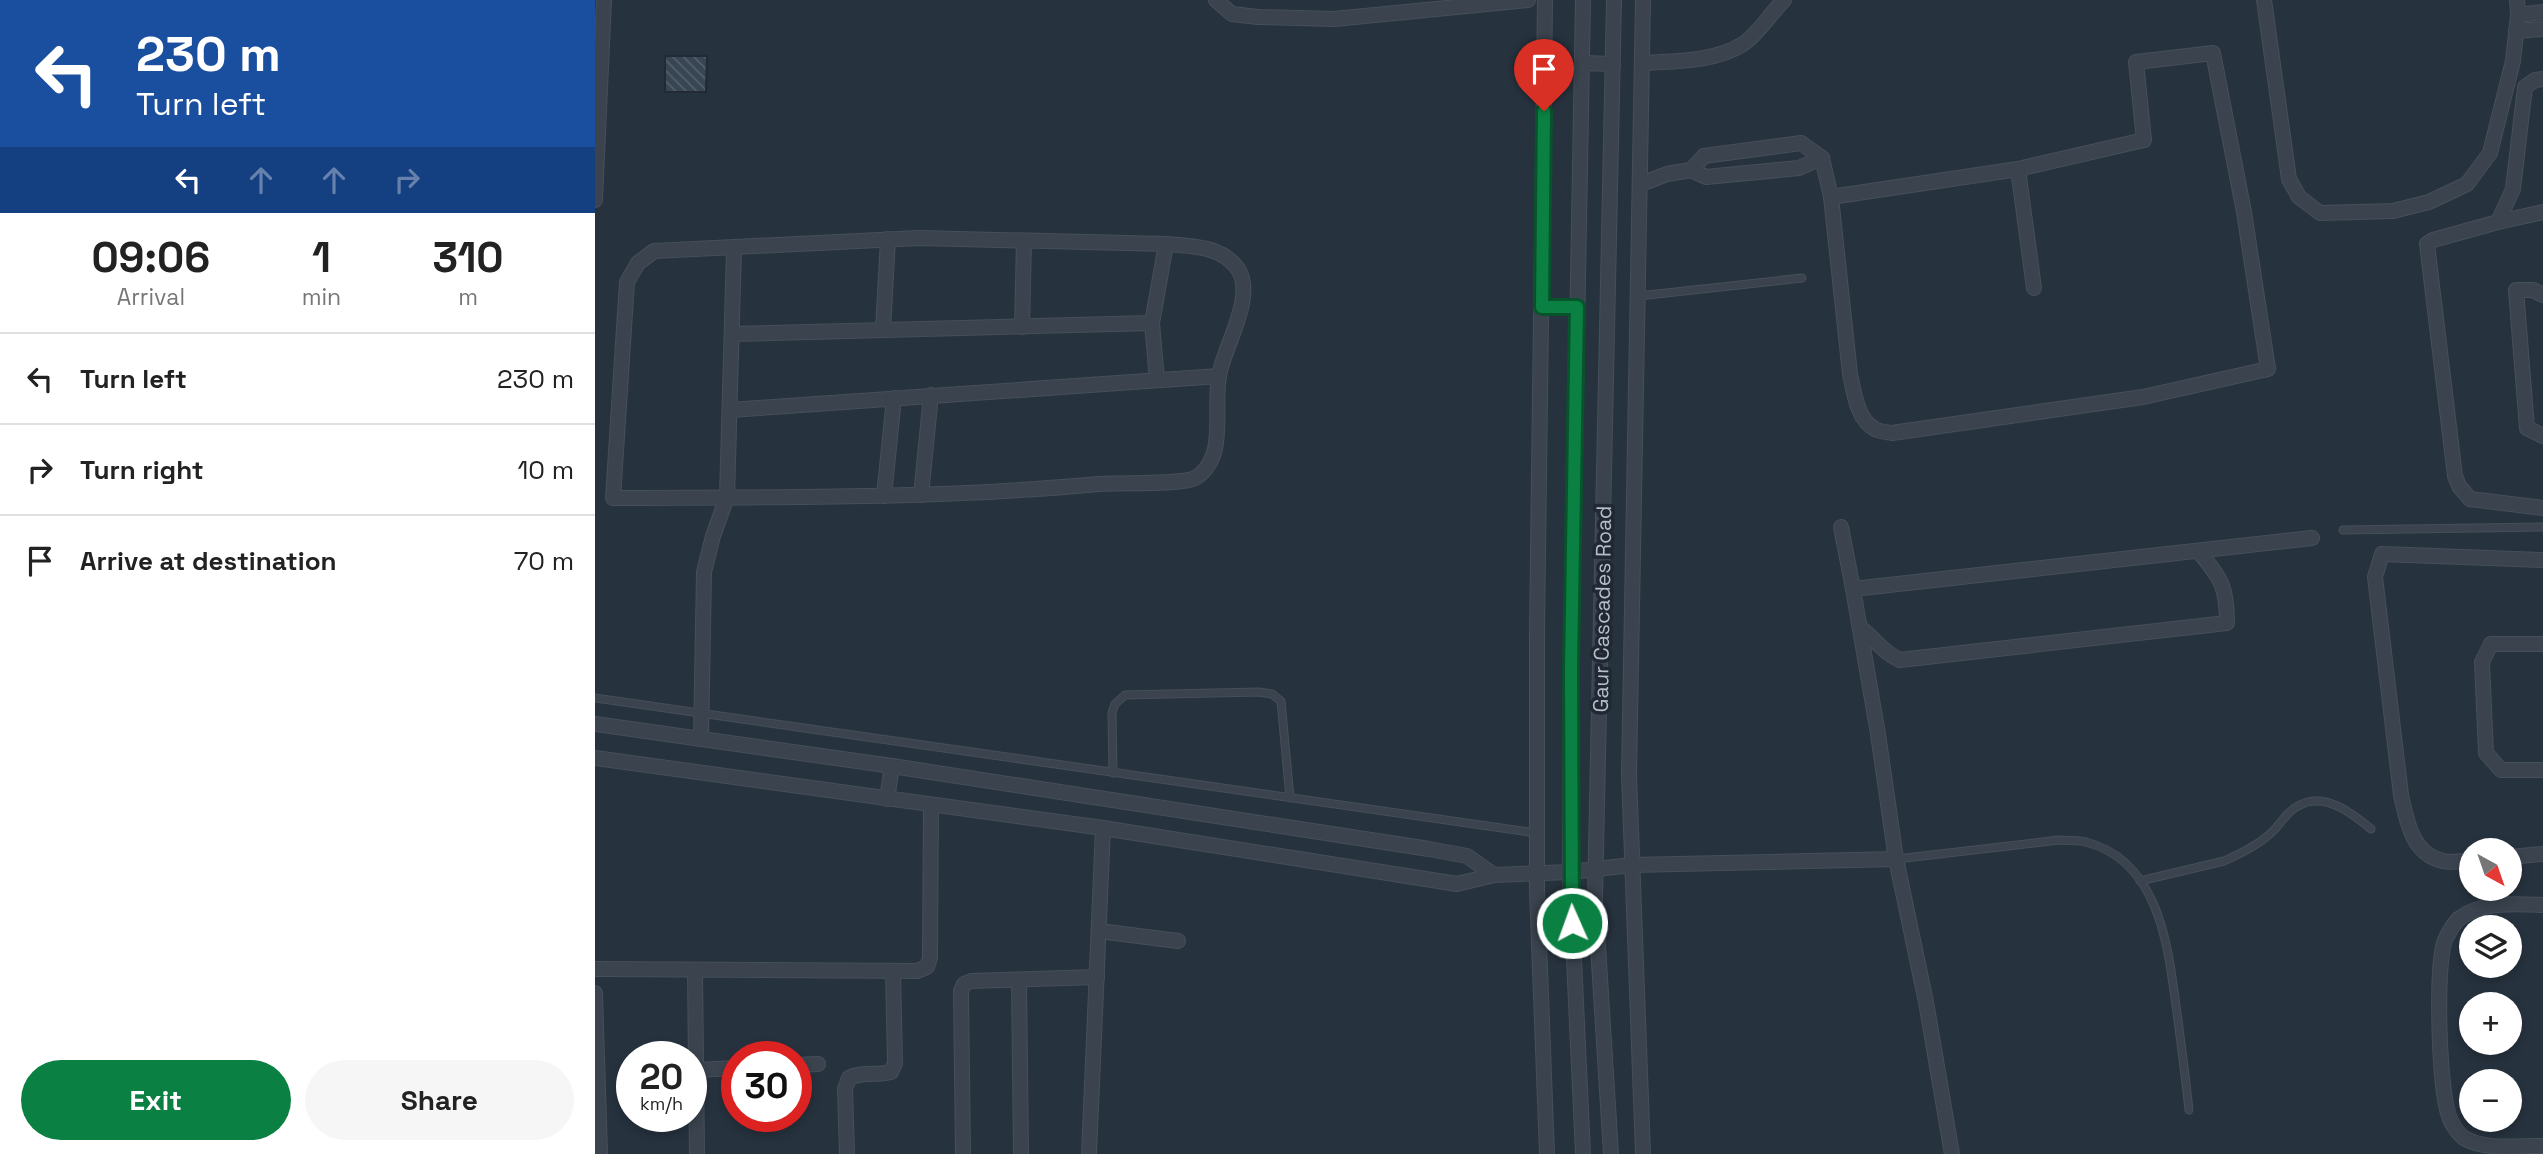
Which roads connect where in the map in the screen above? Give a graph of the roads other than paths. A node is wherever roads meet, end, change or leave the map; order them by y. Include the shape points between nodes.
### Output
1 (604, 0) edge
2 (1216, 0) edge
3 (1528, 0) edge
4 (1545, 0) edge
5 (1583, 0) edge
6 (1614, 0) edge
7 (1643, 0) edge
8 (1784, 0) edge
9 (2264, 0) edge
10 (2518, 7) edge
11 (2543, 12) edge
12 (2543, 29) edge
13 (2516, 31) junction
14 (1582, 63) junction
15 (1612, 64) junction
16 (1643, 64) junction
17 (2543, 79) edge
18 (597, 127) edge
19 (1822, 158) junction
20 (2018, 169) junction
21 (1691, 170) junction
22 (1641, 184) junction
23 (1831, 197) junction
24 (595, 200) edge
25 (2543, 212) edge
26 (2498, 222) junction
27 (888, 239) junction
28 (1024, 241) junction
29 (1166, 244) junction
30 (734, 249) junction
31 (1802, 278) dead end
32 (2034, 288) dead end
33 (2543, 295) edge
34 (1639, 296) junction
35 (1542, 307) junction
36 (1577, 307) junction
37 (1152, 323) junction
38 (1022, 327) junction
39 (883, 330) junction
40 (732, 334) junction
41 (1219, 376) junction
42 (1157, 380) junction
43 (932, 396) junction
44 (894, 398) junction
45 (730, 410) junction
46 (2543, 436) edge
47 (921, 495) junction
48 (884, 496) junction
49 (727, 497) junction
50 (2543, 508) edge
51 (1841, 527) dead end
52 (2543, 527) edge
53 (2343, 530) dead end
54 (2312, 538) dead end
55 (2199, 552) junction
56 (2543, 560) edge
57 (1853, 589) junction
58 (1860, 628) junction
59 (2543, 644) edge
60 (595, 698) edge
61 (702, 714) junction
62 (595, 724) edge
63 (701, 739) junction
64 (595, 758) edge
65 (892, 766) junction
66 (2543, 770) edge
67 (1113, 773) junction
68 (1290, 798) junction
69 (887, 799) junction
70 (931, 805) junction
71 (1103, 828) junction
72 (2371, 829) dead end
73 (1537, 834) junction
74 (2543, 854) edge
75 (2522, 856) edge
76 (1896, 859) junction
77 (2459, 861) edge
78 (1632, 865) junction
79 (1596, 869) junction
80 (1570, 872) junction
81 (1537, 874) junction
82 (1494, 875) junction
83 (2140, 881) junction
84 (2543, 905) edge
85 (1099, 931) junction
86 (1178, 941) dead end
87 (595, 969) edge
88 (695, 970) junction
89 (893, 971) junction
90 (1097, 977) junction
91 (1019, 980) junction
92 (595, 993) edge
93 (696, 1041) edge
94 (812, 1064) edge
95 (818, 1064) dead end
96 (2189, 1110) dead end
97 (697, 1132) edge
98 (2543, 1146) edge
99 (600, 1154) edge
100 (697, 1154) edge
101 (847, 1154) edge
102 (963, 1154) edge
103 (1021, 1154) edge
104 (1089, 1154) edge
105 (1547, 1154) edge
106 (1583, 1154) edge
107 (1611, 1154) edge
108 (1643, 1154) edge
109 (1952, 1154) edge

1 - 18 street
2 - 3 street via 1232,14 1334,19
4 - 35 street
5 - 14 street, Gaur Cascades Road
6 - 15 street, Gaur Cascades Road
7 - 16 street
8 - 16 street via 1742,45 1697,58
9 - 13 street via 2289,179 2299,197 2319,213 2393,211 2429,202 2467,184 2490,153
10 - 11 street
10 - 13 street
12 - 13 street
14 - 15 street
14 - 36 street, Gaur Cascades Road
15 - 79 street, Gaur Cascades Road
16 - 22 street
17 - 26 street via 2525,87 2513,189
18 - 24 street
19 - 21 street via 1798,168 1706,177
19 - 21 street via 1801,143 1704,156
19 - 23 street
20 - 23 street
20 - 23 street via 2144,141 2136,62 2213,53 2268,369 2143,397 1892,433 1875,429 1864,419 1850,374
20 - 32 street
21 - 22 street
22 - 34 street
25 - 26 street
26 - 50 street via 2427,244 2455,476 2470,499
27 - 28 street
27 - 30 street
27 - 39 street
28 - 29 street
28 - 38 street
29 - 37 street
29 - 41 street via 1197,246 1227,256 1240,272 1241,303
30 - 40 street
30 - 49 street via 654,251 638,264 627,282 613,498
31 - 34 lane
33 - 46 street via 2516,290 2527,428
34 - 78 street via 1629,774
35 - 36 street
35 - 73 street
36 - 80 street, Gaur Cascades Road
37 - 38 street
37 - 42 street
38 - 39 street
39 - 40 street
40 - 45 street
41 - 42 street
41 - 47 street via 1215,451 1206,470 1192,480
42 - 43 street
43 - 44 street
43 - 47 street
44 - 45 street
44 - 48 street
45 - 49 street
47 - 48 street
48 - 49 street
49 - 61 street via 704,572
51 - 57 street
52 - 53 lane
54 - 55 street
55 - 57 street
55 - 58 street via 2220,577 2227,622 1900,660 1888,655
56 - 77 street via 2382,554 2375,577 2409,831 2423,853 2444,862
57 - 58 street
58 - 76 street
59 - 66 street via 2491,644 2482,662 2486,753 2501,770
60 - 61 lane
61 - 63 street
61 - 67 lane
62 - 63 street
63 - 65 street
64 - 69 street
65 - 69 street
65 - 82 street via 1467,856
67 - 68 lane
67 - 68 lane via 1112,713 1125,695 1259,692 1281,701
68 - 73 lane
69 - 70 street
70 - 71 street
70 - 89 street via 930,958 927,967 917,971
71 - 82 street via 1457,884
71 - 85 street
72 - 83 lane via 2341,807 2311,802 2298,805 2271,833 2237,855
73 - 81 street
74 - 75 street
76 - 78 street
76 - 83 lane via 2059,840 2086,842 2125,863
76 - 109 street
78 - 79 street
78 - 108 street
79 - 80 street
79 - 107 street, Gaur Cascades Road
80 - 81 street
80 - 106 street, Gaur Cascades Road
81 - 82 street
81 - 105 street
83 - 96 lane via 2152,897 2169,951
84 - 98 street via 2476,909 2458,919 2445,940 2439,976 2443,1087 2449,1118 2461,1137 2481,1145
85 - 86 street
85 - 90 street
87 - 88 street
88 - 89 street
88 - 93 street
89 - 101 street via 895,1063 891,1072 849,1078 845,1088
90 - 91 street
90 - 104 street
91 - 102 street via 971,981 961,991
91 - 103 street
92 - 99 street
94 - 95 street
97 - 100 street

